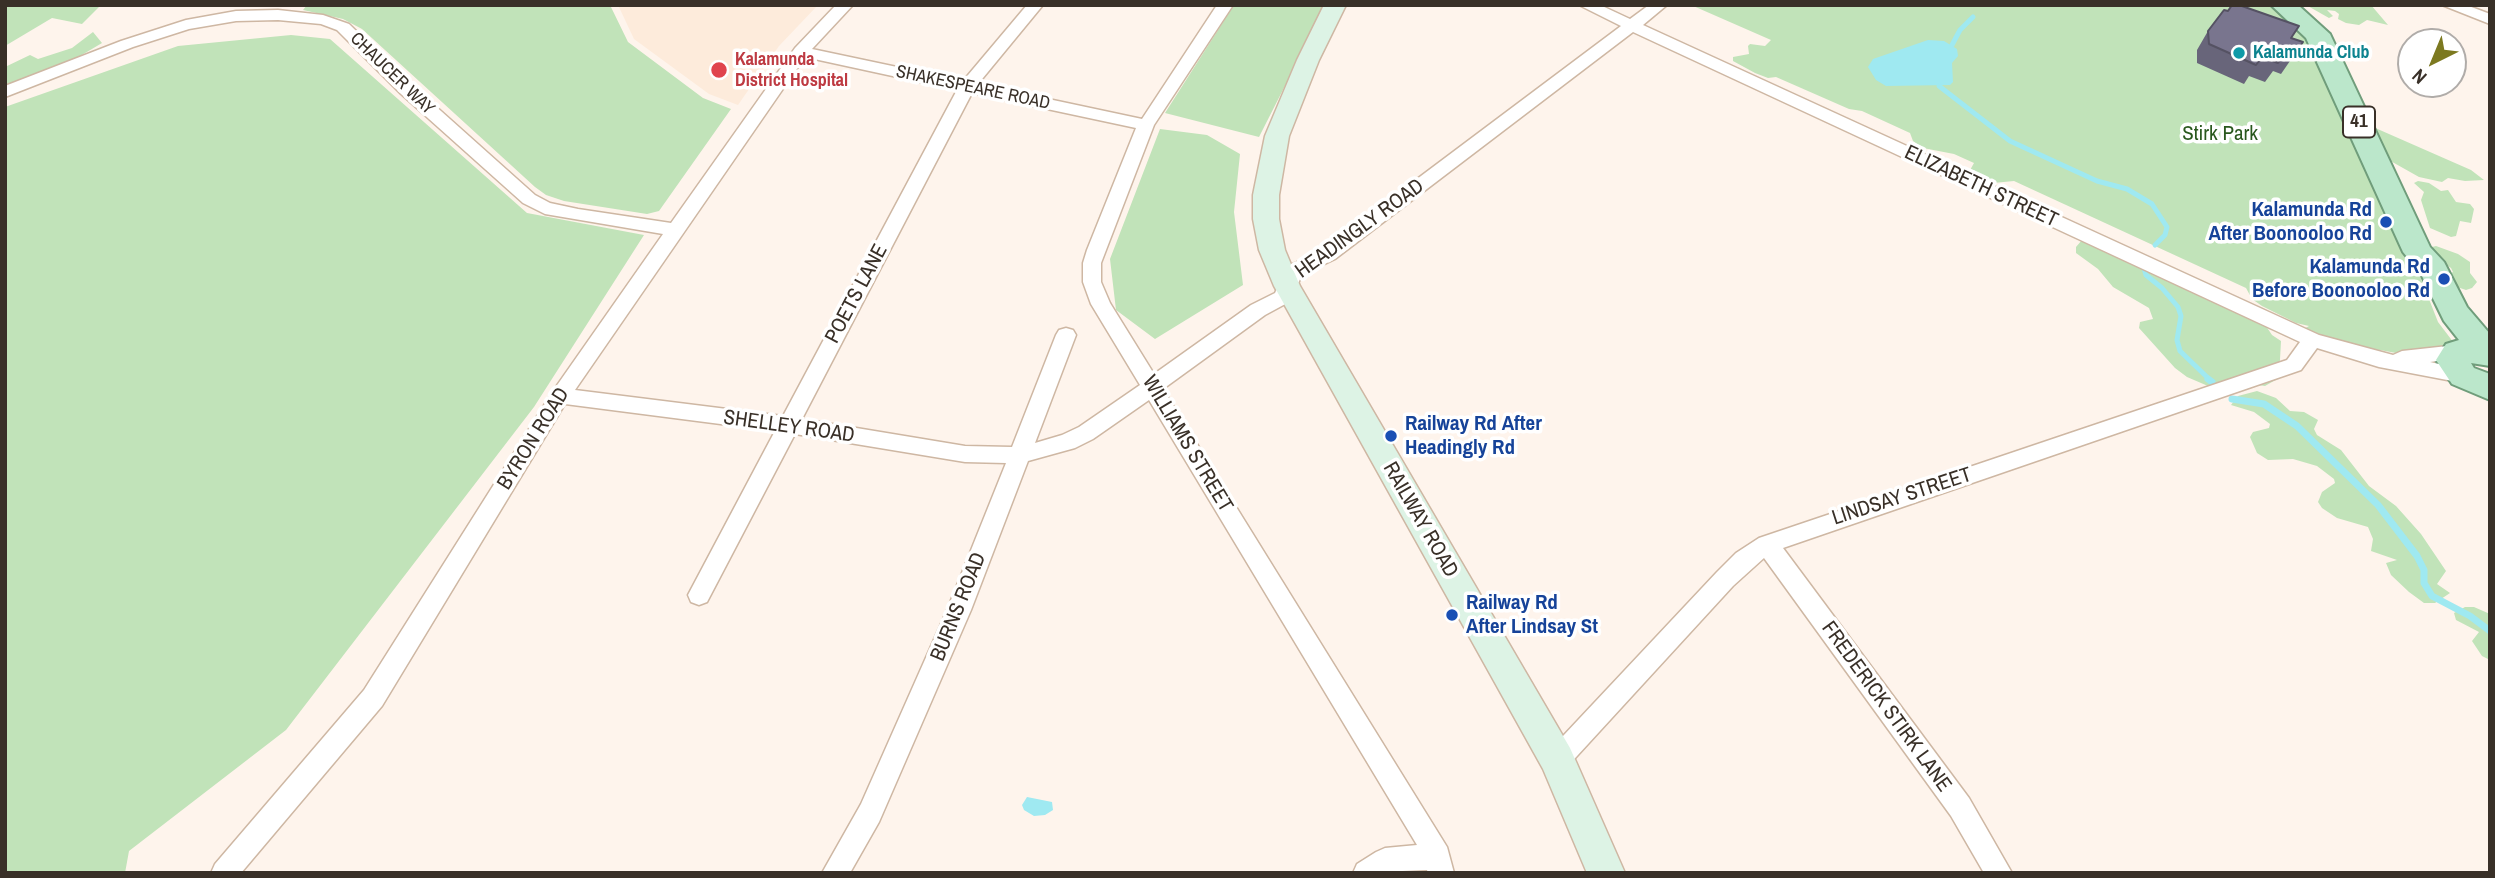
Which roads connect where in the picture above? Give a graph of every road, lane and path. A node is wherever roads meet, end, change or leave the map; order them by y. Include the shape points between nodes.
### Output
1 (845, 5) edge
2 (1035, 5) edge
3 (1225, 5) edge
4 (1335, 5) edge
5 (1587, 5) edge
6 (1658, 5) edge
7 (2283, 5) edge
8 (2450, 5) edge
9 (2490, 19) edge
10 (1631, 26) junction
11 (801, 51) junction
12 (967, 87) junction
13 (5, 92) edge
14 (1146, 125) junction
15 (676, 230) junction
16 (1287, 286) junction
17 (1066, 335) dead end
18 (2312, 340) junction
19 (2476, 369) edge
20 (1152, 387) junction
21 (560, 396) junction
22 (788, 425) junction
23 (1018, 455) junction
24 (1767, 544) junction
25 (699, 595) dead end
26 (1557, 760) junction
27 (1439, 865) edge
28 (224, 873) edge
29 (835, 873) edge
30 (1366, 873) edge
31 (1606, 873) edge
32 (1999, 873) edge

1 - 11 street, BYRON ROAD
2 - 12 street, POETS LANE
3 - 14 street, WILLIAMS STREET
4 - 16 street, RAILWAY ROAD via 1277,136 1269,170 1266,219 1272,250
5 - 10 street, ELIZABETH STREET
6 - 10 street, HEADINGLY ROAD
7 - 19 main road, 41 via 2317,34 2418,252 2433,269 2455,313
8 - 9 street
10 - 16 street, HEADINGLY ROAD via 1328,255 1295,271
10 - 18 street, ELIZABETH STREET
11 - 12 street, SHAKESPEARE ROAD
11 - 15 street, BYRON ROAD
12 - 14 street, SHAKESPEARE ROAD
12 - 22 street, POETS LANE
13 - 15 street, CHAUCER WAY via 186,25 250,16 323,20 343,27 529,199 545,208 578,215
14 - 20 street, WILLIAMS STREET via 1096,250 1091,274 1101,304
15 - 21 street, BYRON ROAD
16 - 20 street, HEADINGLY ROAD via 1282,297
16 - 26 street, RAILWAY ROAD
17 - 23 street, BURNS ROAD
18 - 19 street, ELIZABETH STREET via 2379,360
18 - 24 street, LINDSAY STREET via 2294,365
20 - 23 street, HEADINGLY ROAD via 1086,433
20 - 27 street, WILLIAMS STREET
21 - 22 street, SHELLEY ROAD
21 - 28 street, BYRON ROAD via 373,698
22 - 23 street, SHELLEY ROAD via 965,454
22 - 25 street, POETS LANE
23 - 29 street, BURNS ROAD via 960,610 870,813
24 - 26 street, LINDSAY STREET via 1725,579
24 - 32 street, FREDERICK STIRK LANE via 1960,807
26 - 31 street, RAILWAY ROAD
27 - 30 street via 1385,861

